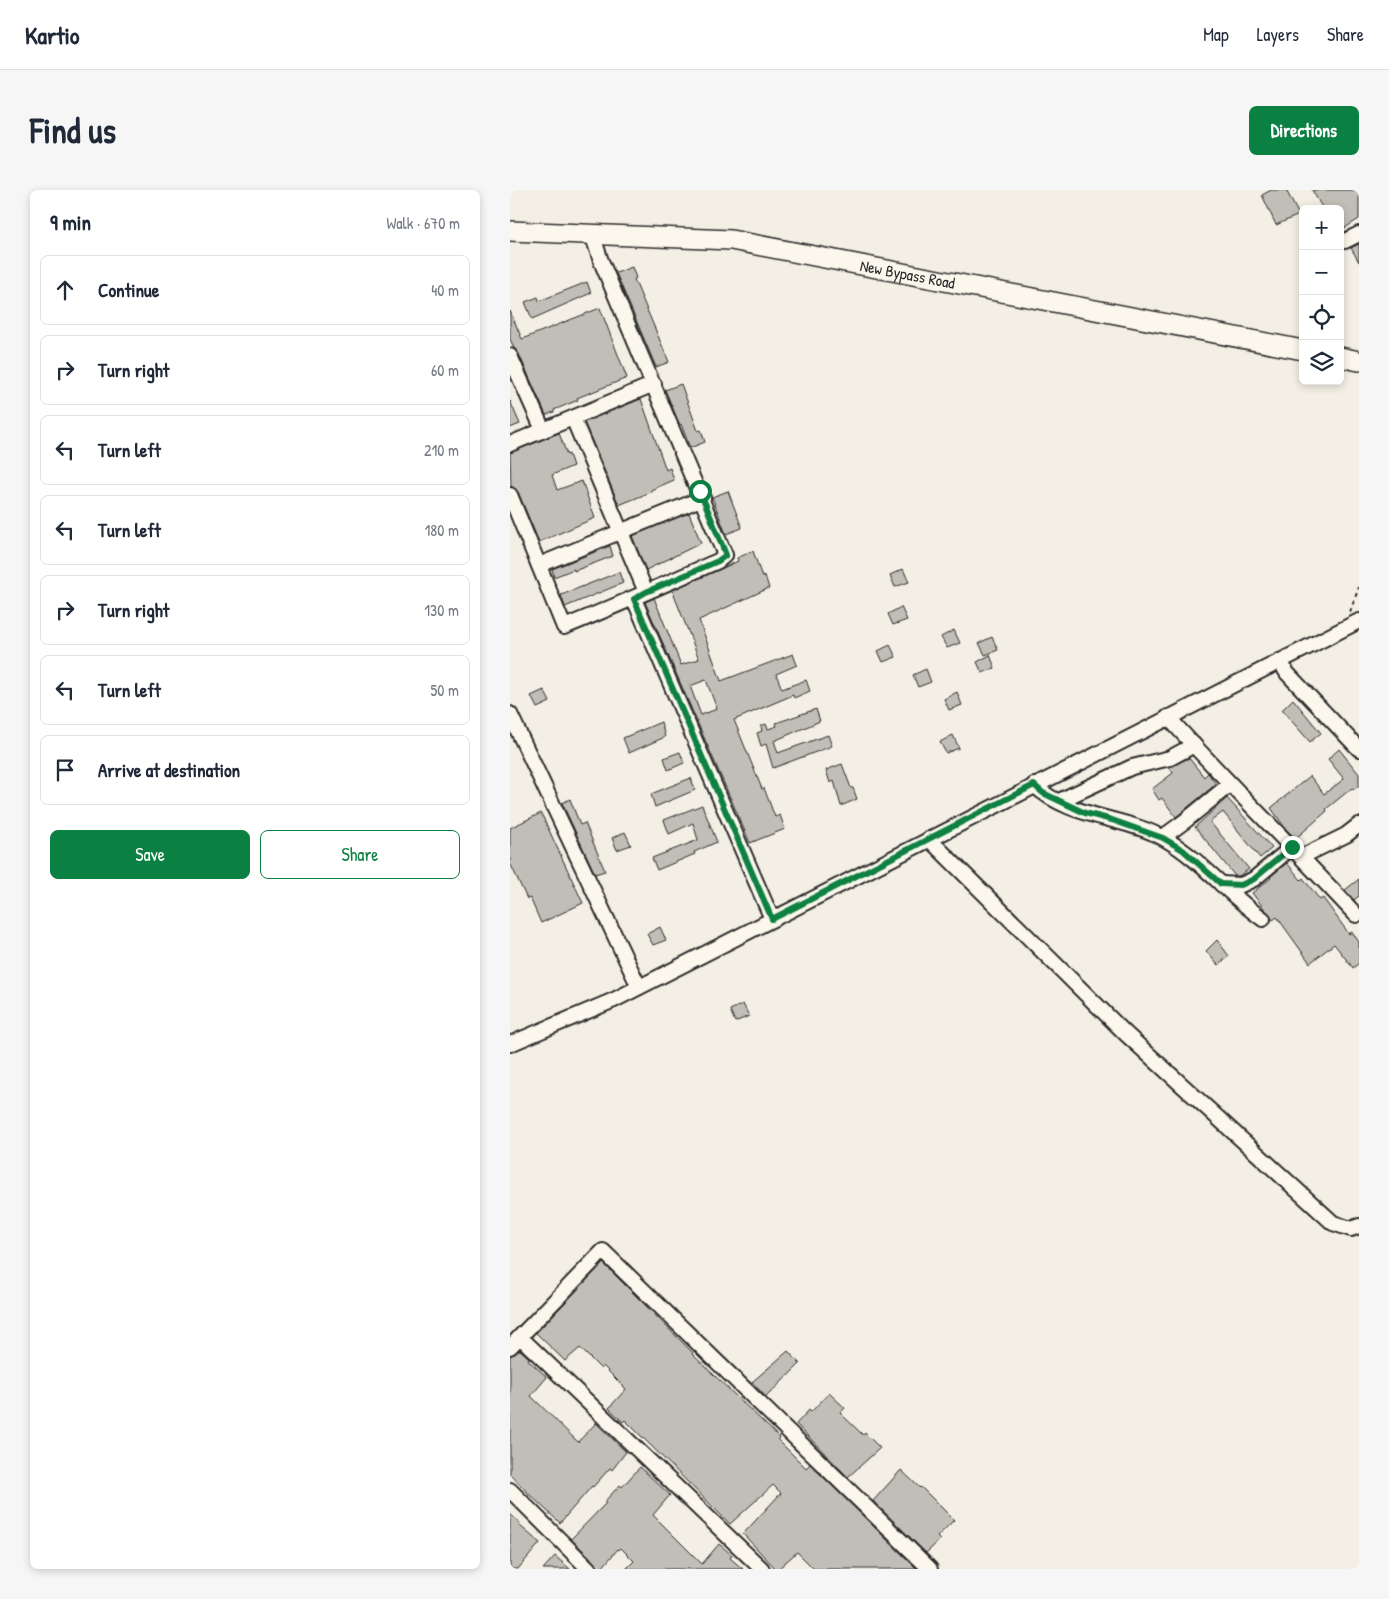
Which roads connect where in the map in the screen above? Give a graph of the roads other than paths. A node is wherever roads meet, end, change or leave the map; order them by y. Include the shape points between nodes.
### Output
1 (510, 231) edge
2 (1359, 234) edge
3 (596, 235) junction
4 (1345, 241) dead end
5 (1299, 349) edge
6 (510, 356) edge
7 (1344, 359) edge
8 (1359, 361) edge
9 (654, 384) junction
10 (573, 418) junction
11 (543, 430) junction
12 (510, 444) edge
13 (510, 495) edge
14 (703, 498) junction
15 (620, 532) junction
16 (539, 565) junction
17 (640, 595) junction
18 (1359, 621) edge
19 (1280, 661) junction
20 (510, 714) edge
21 (1168, 718) junction
22 (1194, 745) junction
23 (1359, 749) edge
24 (1229, 784) junction
25 (1034, 785) junction
26 (1059, 802) junction
27 (1359, 825) edge
28 (1163, 838) junction
29 (929, 839) junction
30 (1297, 852) junction
31 (1221, 884) junction
32 (1356, 915) dead end
33 (772, 919) junction
34 (1263, 919) dead end
35 (639, 987) junction
36 (510, 1044) edge
37 (1359, 1226) edge
38 (515, 1342) edge
39 (510, 1490) edge
40 (589, 1569) edge
41 (762, 1569) edge
42 (930, 1569) edge

1 - 3 main road, New Bypass Road
2 - 4 street
3 - 5 main road, New Bypass Road via 731,240
3 - 9 street via 601,261
6 - 11 street
7 - 8 main road
9 - 10 street
9 - 14 street
10 - 11 street
10 - 15 street
11 - 12 street
13 - 16 street
14 - 15 street
14 - 17 street via 726,555
15 - 16 street
15 - 17 street
16 - 17 street via 564,627
17 - 33 street
18 - 19 street
19 - 21 street
19 - 23 street via 1287,673
20 - 35 street
21 - 22 street
21 - 25 street
22 - 24 street
22 - 26 street via 1170,758 1132,768
24 - 28 street
24 - 30 street
25 - 26 street
25 - 29 street
26 - 28 street
27 - 30 street via 1346,835
28 - 31 street via 1183,850
29 - 33 street
29 - 37 street via 1126,1034 1333,1223 1351,1229
30 - 31 street via 1241,885
30 - 32 street
31 - 34 street
33 - 35 street
35 - 36 street
38 - 41 street
38 - 42 street via 603,1251
39 - 40 street

